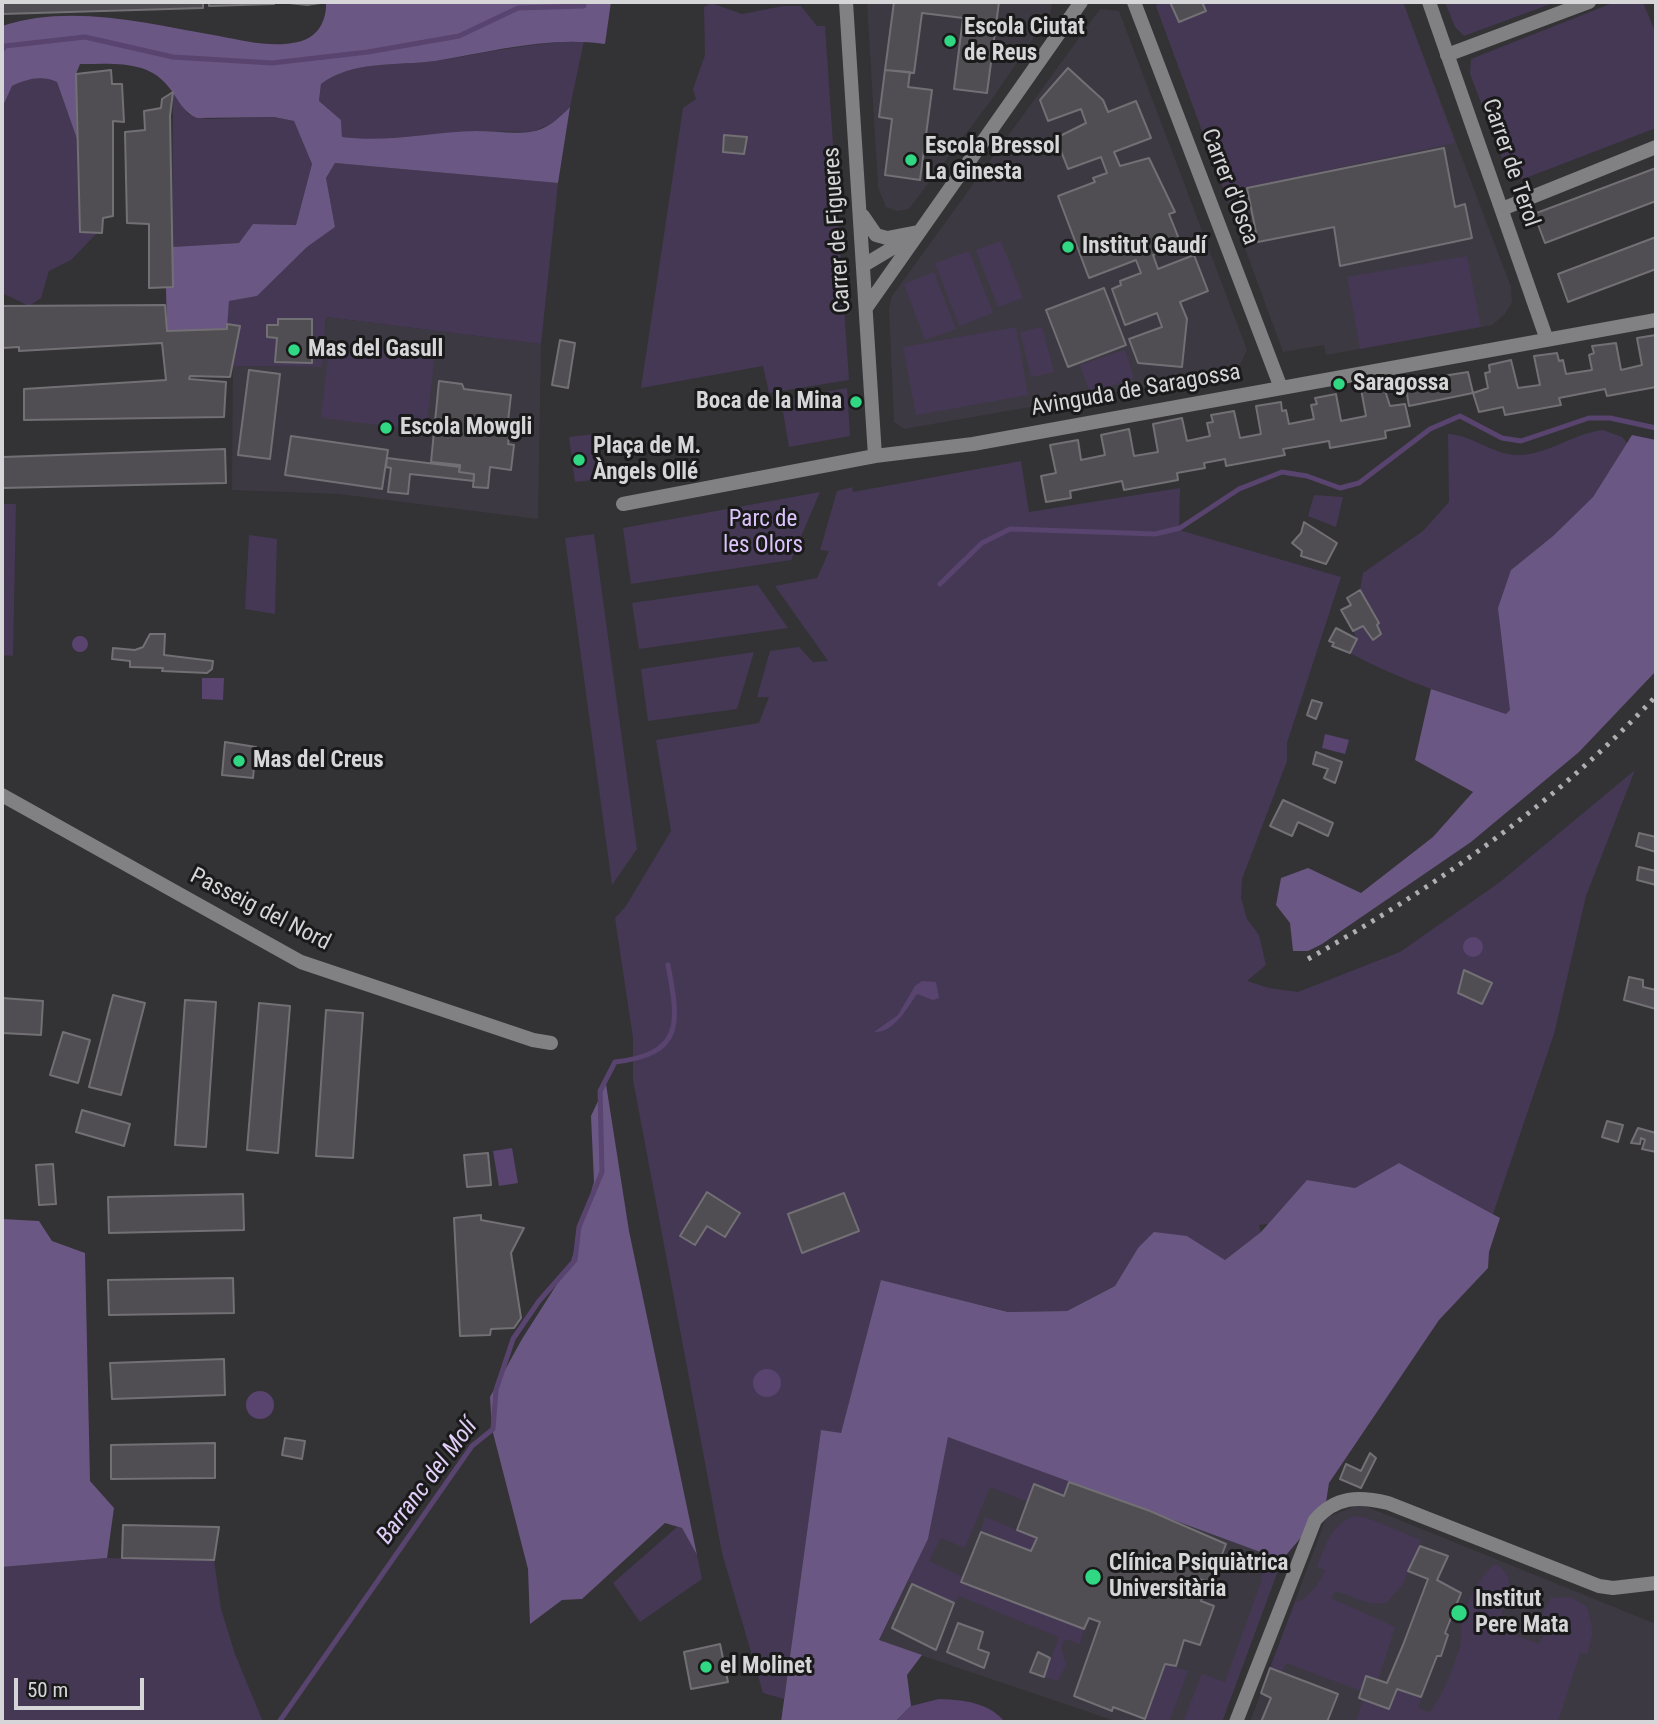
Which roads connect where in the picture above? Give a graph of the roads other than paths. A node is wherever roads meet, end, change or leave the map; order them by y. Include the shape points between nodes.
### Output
1 (846, 2) edge
2 (1081, 2) edge
3 (1134, 2) edge
4 (1429, 2) edge
5 (1589, 2) edge
6 (1447, 54) junction
7 (1656, 147) edge
8 (860, 209) junction
9 (1502, 209) junction
10 (918, 232) junction
11 (897, 264) junction
12 (864, 265) junction
13 (866, 308) junction
14 (1656, 320) edge
15 (1547, 340) junction
16 (1281, 388) junction
17 (875, 456) junction
18 (623, 504) dead end
19 (2, 795) edge
20 (551, 1043) dead end
21 (1656, 1583) edge
22 (1237, 1722) edge

1 - 8 street, Carrer de Figueres
2 - 10 street
3 - 16 street, Carrer d'Osca
4 - 6 street, Carrer de Terol
5 - 6 street
6 - 9 street, Carrer de Terol
7 - 9 street
8 - 10 street via 876,235
8 - 12 street, Carrer de Figueres
9 - 15 street, Carrer de Terol
10 - 11 street
10 - 12 street
11 - 12 street via 876,274
11 - 13 street
12 - 13 street, Carrer de Figueres
13 - 17 street, Carrer de Figueres
14 - 15 street, Avinguda de Saragossa
15 - 16 street, Avinguda de Saragossa
16 - 17 street, Avinguda de Saragossa via 973,444
17 - 18 street, Avinguda de Saragossa
19 - 20 street, Passeig del Nord via 301,962
21 - 22 street via 1599,1586 1388,1503 1364,1497 1336,1502 1315,1520

